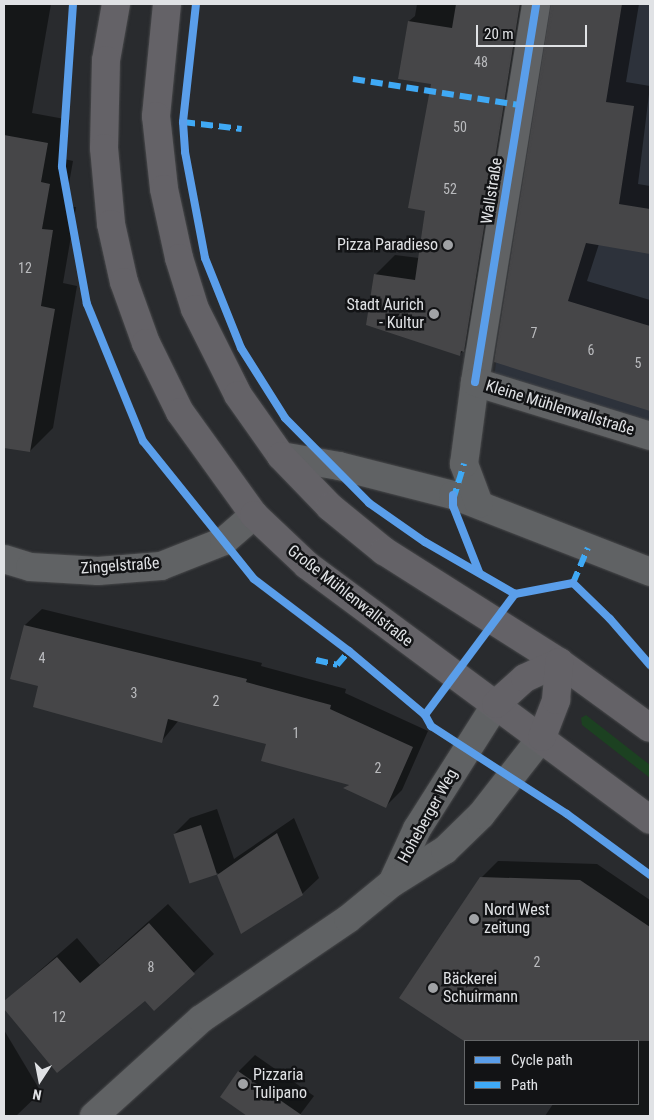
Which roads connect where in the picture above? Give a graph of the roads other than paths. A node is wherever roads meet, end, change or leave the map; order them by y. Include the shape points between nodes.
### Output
1 (116, 4) edge
2 (167, 4) edge
3 (536, 4) edge
4 (475, 382) junction
5 (650, 436) edge
6 (281, 456) junction
7 (479, 504) junction
8 (254, 515) junction
9 (4, 559) edge
10 (650, 572) edge
11 (559, 662) junction
12 (496, 704) junction
13 (650, 728) edge
14 (542, 737) junction
15 (650, 820) edge
16 (392, 884) junction
17 (94, 1116) edge

1 - 8 main road, Große Mühlenwallstraße via 106,60 104,148 110,224 124,282 146,342 180,412
2 - 6 main road via 156,116 164,189 179,258 194,308 238,395
3 - 4 street, Wallstraße
4 - 5 street, Kleine Mühlenwallstraße
4 - 7 street, Kleine Mühlenwallstraße via 464,464
6 - 7 street via 339,466
6 - 11 main road via 330,507 384,552
7 - 10 street
8 - 9 street, Zingelstraße via 224,541 161,566 98,571 30,567
8 - 12 main road, Große Mühlenwallstraße via 307,565 360,607
11 - 12 main road, Hoheberger Weg via 525,678
11 - 13 main road
11 - 14 main road, Hoheberger Weg via 556,700
12 - 14 main road, Große Mühlenwallstraße
12 - 16 street, Hoheberger Weg via 418,829
14 - 15 main road, Große Mühlenwallstraße
14 - 16 street, Hoheberger Weg via 481,815 445,850
16 - 17 street, Hoheberger Weg via 348,919 202,1019

